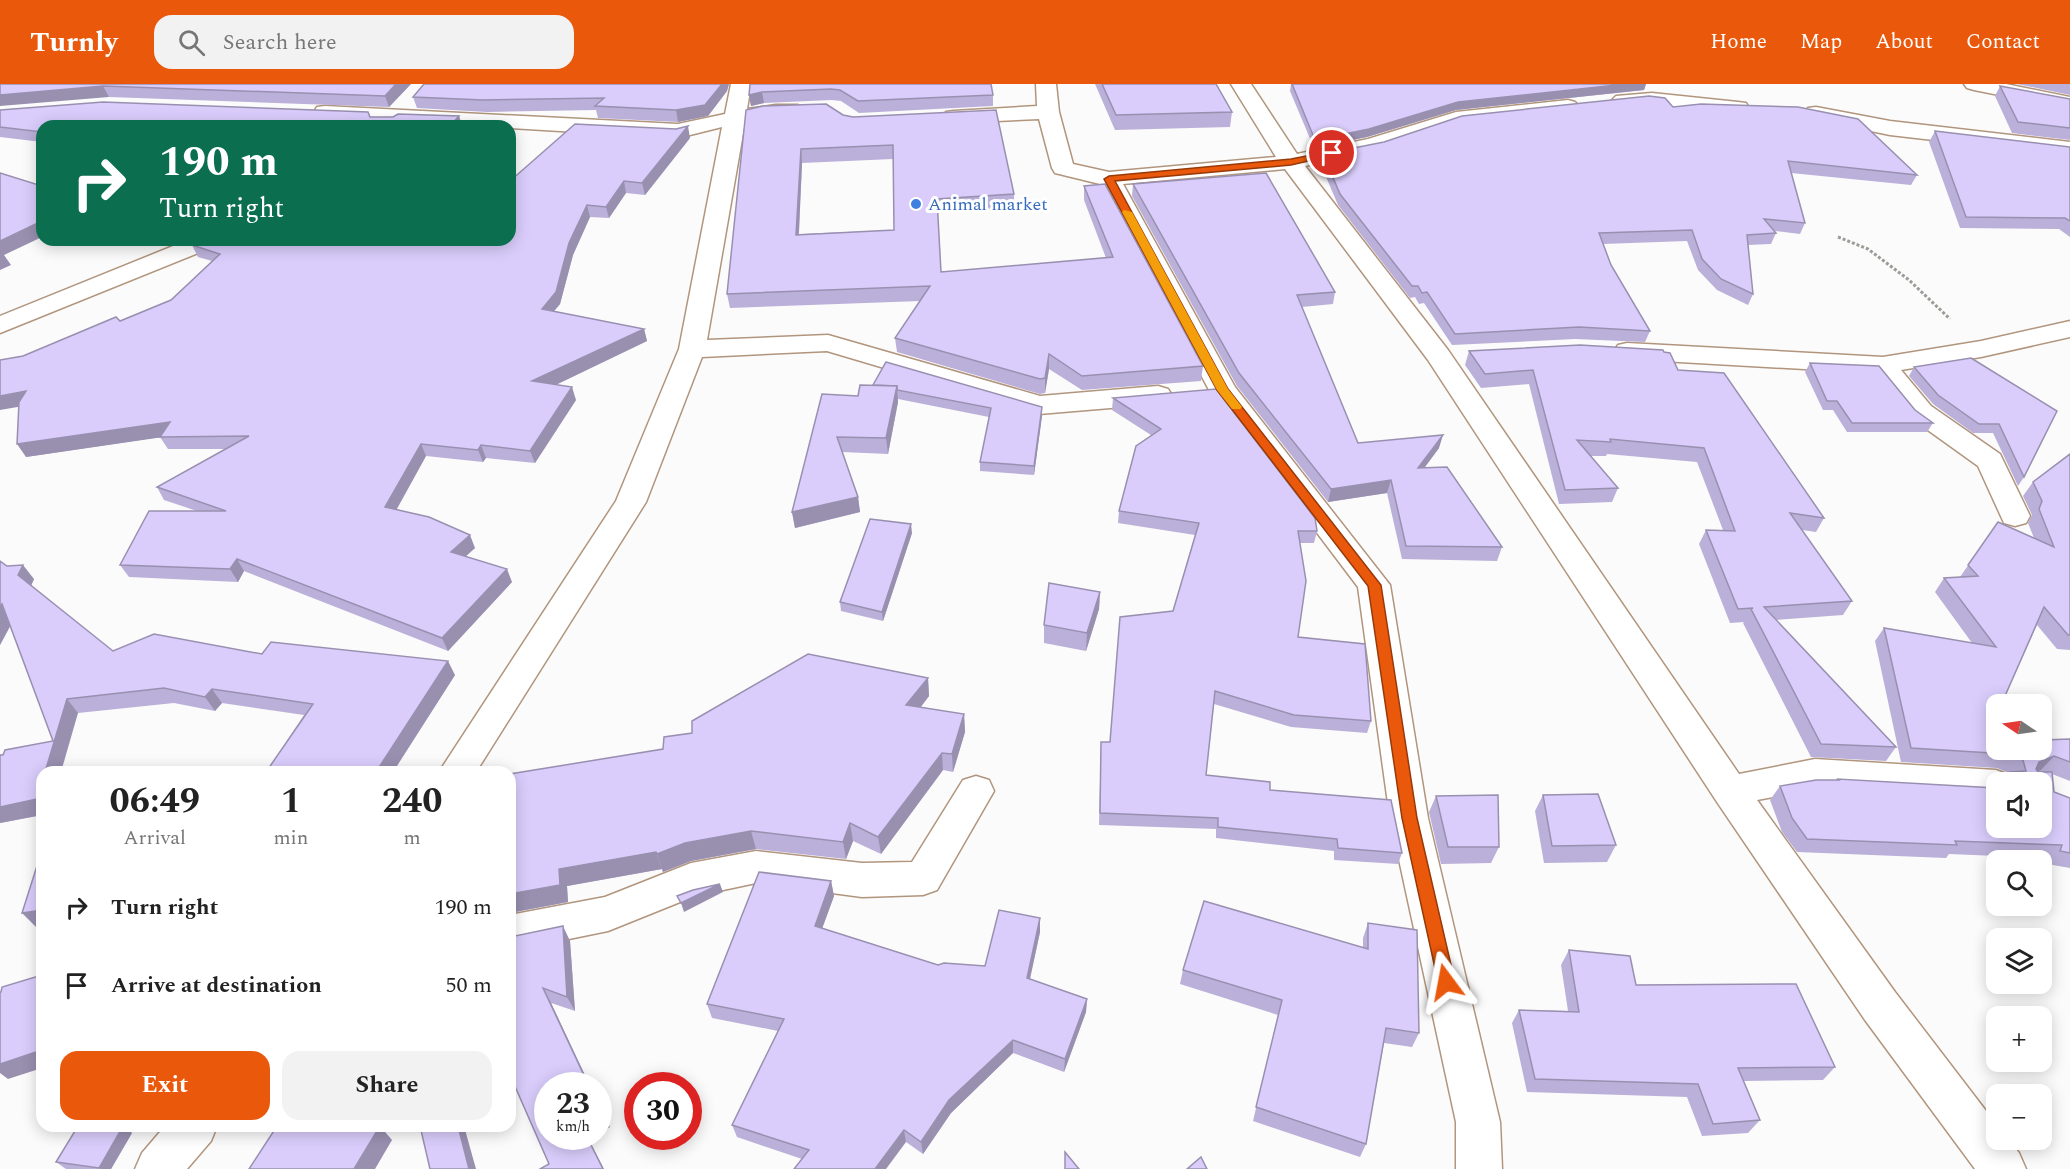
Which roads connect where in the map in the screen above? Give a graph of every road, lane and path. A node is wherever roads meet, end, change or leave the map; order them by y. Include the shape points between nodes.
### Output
1 (741, 84) edge
2 (1046, 84) edge
3 (1241, 84) edge
4 (1974, 84) edge
5 (410, 100) dead end
6 (2070, 103) edge
7 (1761, 108) edge
8 (809, 109) edge
9 (1794, 109) edge
10 (301, 111) edge
11 (1048, 112) junction
12 (934, 118) edge
13 (373, 120) edge
14 (391, 120) edge
15 (733, 120) junction
16 (516, 126) edge
17 (2070, 149) edge
18 (1291, 162) junction
19 (1109, 179) junction
20 (1838, 237) dead end
21 (194, 246) edge
22 (0, 325) edge
23 (2070, 329) edge
24 (692, 349) junction
25 (1982, 349) junction
26 (1598, 350) edge
27 (1473, 354) edge
28 (1439, 356) junction
29 (1883, 365) junction
30 (1203, 391) junction
31 (2015, 516) dead end
32 (461, 766) edge
33 (1986, 784) edge
34 (975, 791) dead end
35 (1730, 791) junction
36 (516, 932) edge
37 (190, 1132) edge
38 (158, 1169) edge
39 (1479, 1169) edge
40 (2003, 1169) edge

1 - 15 street
2 - 11 street
3 - 18 street
4 - 6 street
5 - 14 street
7 - 18 street via 1707,108 1646,98 1518,110 1456,118 1373,145
8 - 15 street via 764,111
9 - 17 street via 1890,128
10 - 13 street
11 - 12 street
11 - 19 street via 1064,168
15 - 16 street via 678,131
15 - 24 street
18 - 19 street
18 - 28 street
19 - 30 street
20 - 25 path via 1868,249 1909,280
21 - 22 street
23 - 25 street
24 - 30 street via 828,343 1039,405
24 - 32 street via 631,502
25 - 29 street
26 - 29 street
27 - 28 street
28 - 35 street
29 - 31 street via 1921,412 1990,461
30 - 39 street via 1374,585 1409,818 1478,1122
33 - 35 street via 1815,774
34 - 36 street via 923,878 862,880 756,867 691,880 608,914
35 - 40 street via 1880,1005
37 - 38 street

